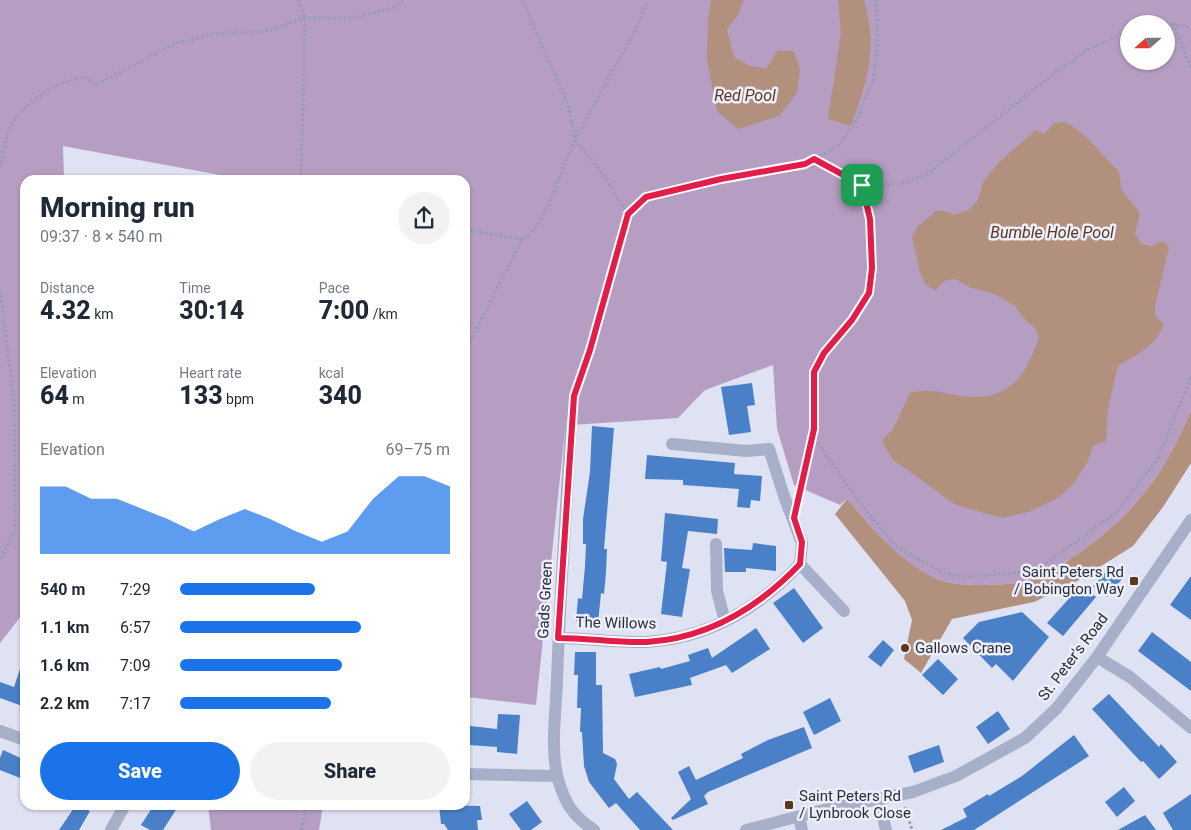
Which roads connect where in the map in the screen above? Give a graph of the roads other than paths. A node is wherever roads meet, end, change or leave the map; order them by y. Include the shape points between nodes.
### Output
1 (571, 425) road end
2 (672, 444) dead end
3 (1191, 520) edge
4 (716, 544) dead end
5 (800, 564) junction
6 (844, 611) dead end
7 (726, 621) junction
8 (558, 638) junction
9 (1096, 657) junction
10 (1191, 728) edge
11 (0, 731) edge
12 (20, 738) edge
13 (470, 774) edge
14 (557, 776) junction
15 (878, 800) junction
16 (122, 810) edge
17 (799, 816) junction
18 (111, 830) edge
19 (594, 830) edge
20 (746, 830) edge
21 (802, 830) edge
22 (886, 830) edge

1 - 8 street, Gads Green
2 - 5 street via 746,451 769,449 802,542
3 - 9 street, St. Peter's Road
4 - 7 street via 717,591
5 - 6 street
5 - 7 street, The Willows via 767,597
7 - 8 street, The Willows via 705,631 646,642
8 - 14 street, Gads Green
9 - 10 street via 1130,677
9 - 15 street, St. Peter's Road via 1057,708 1024,738 956,776
11 - 12 street
13 - 14 street
14 - 19 street, Gads Green via 567,804 578,819
15 - 17 street, St. Peter's Road
15 - 22 street
16 - 18 street
17 - 20 street, St. Peter's Road
17 - 21 street

